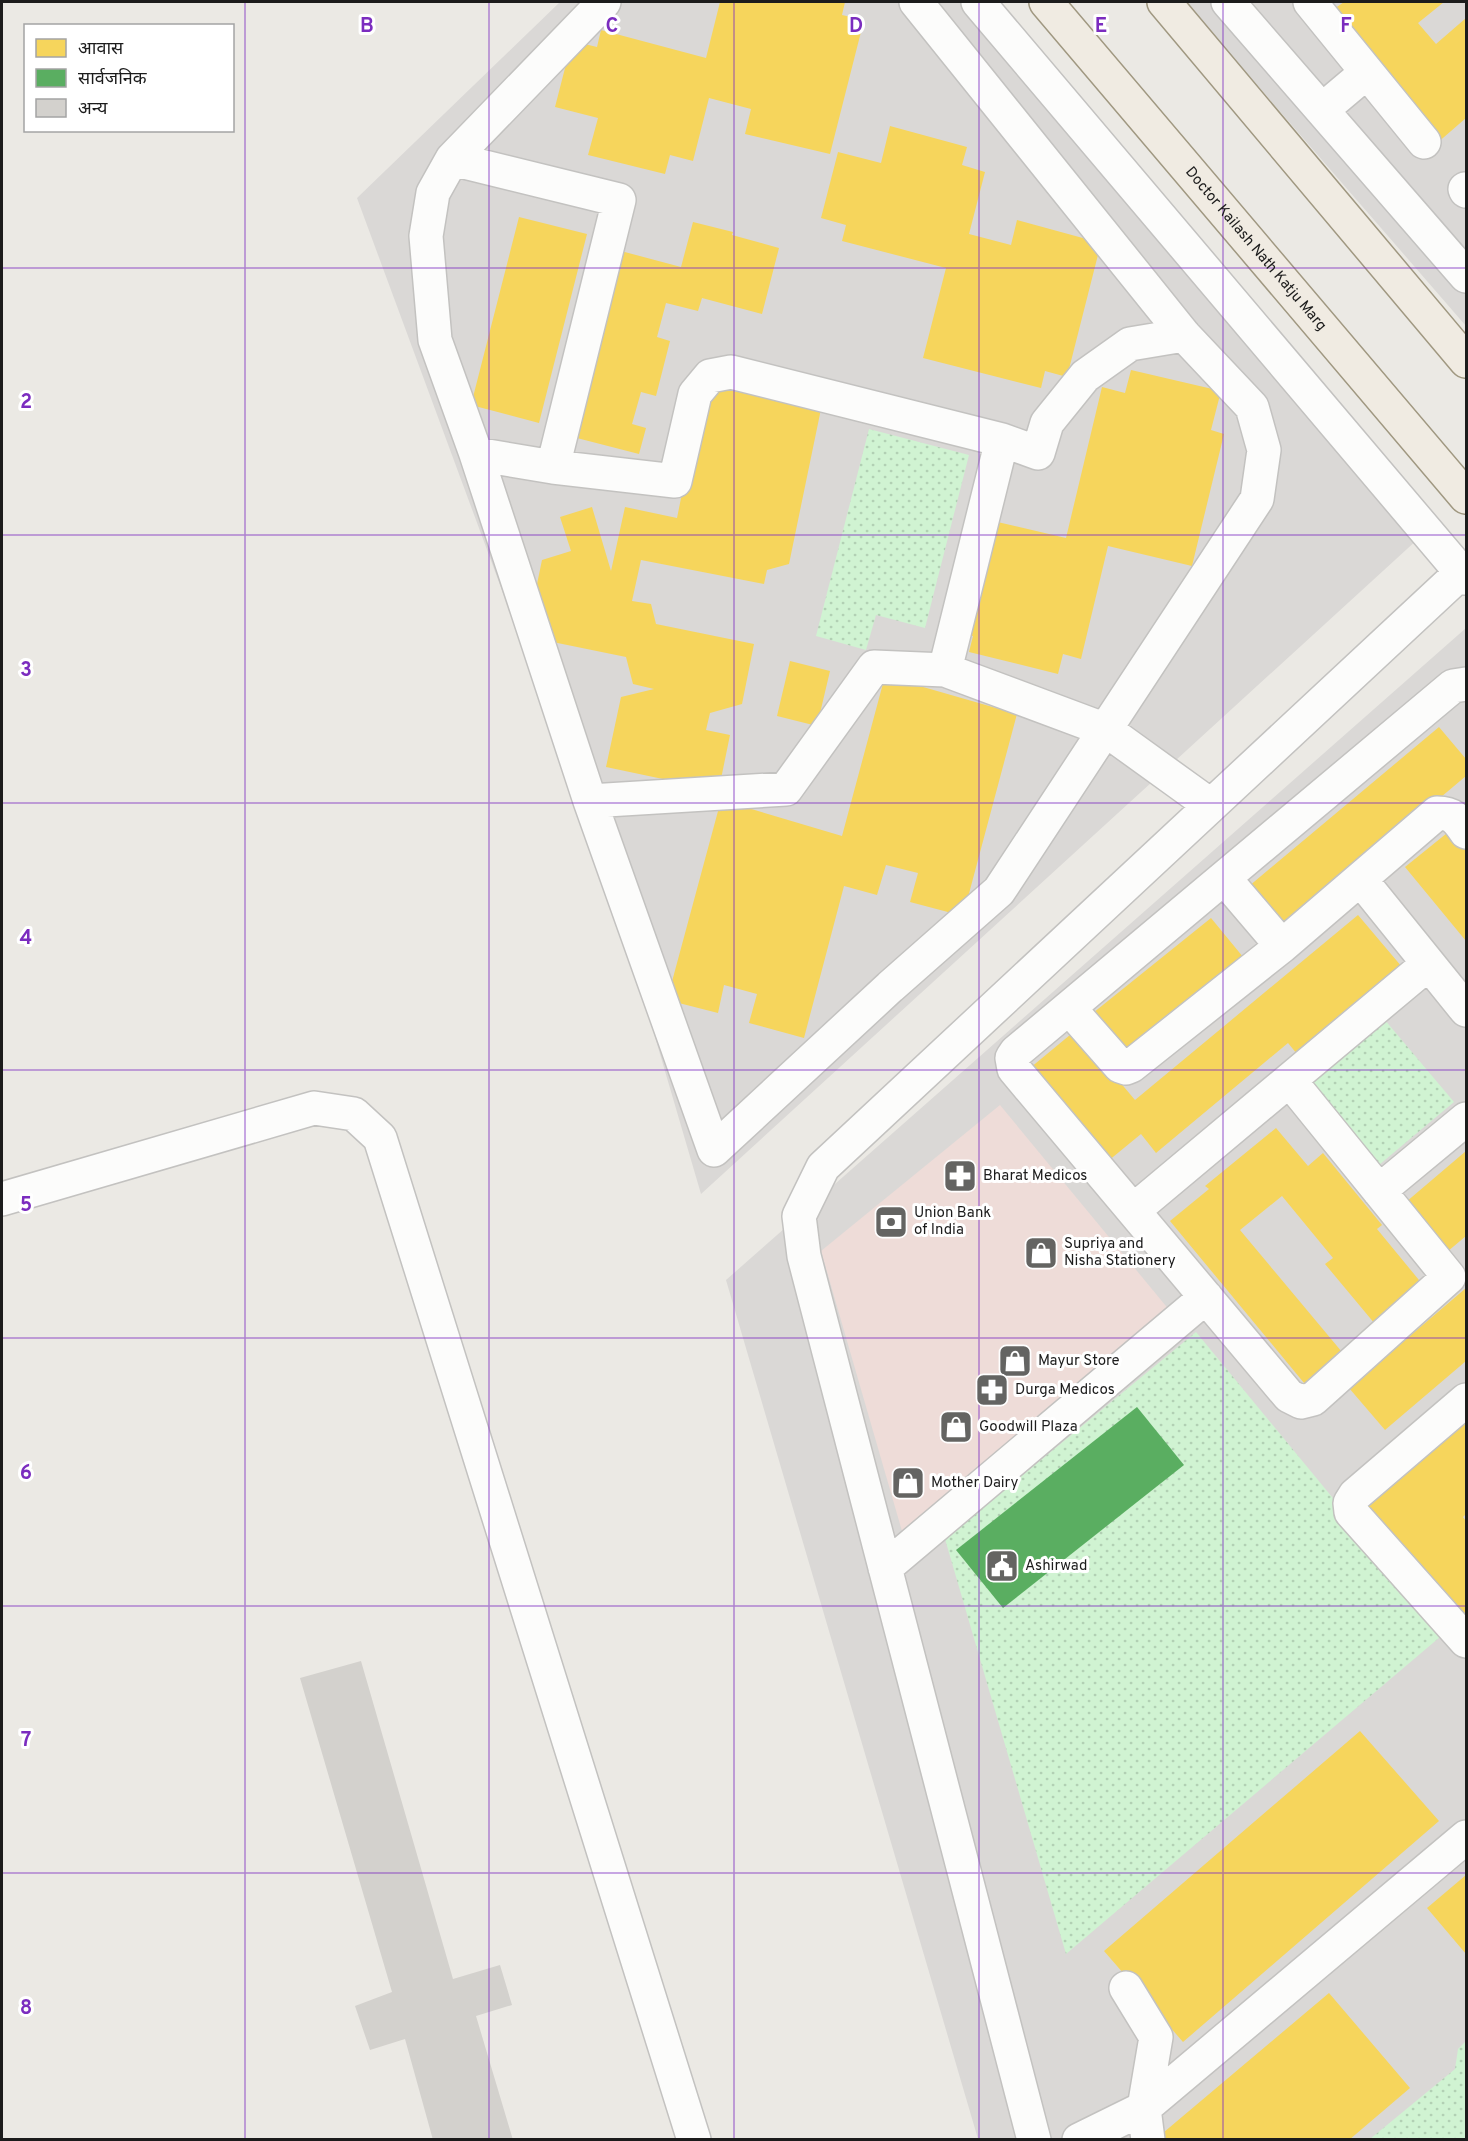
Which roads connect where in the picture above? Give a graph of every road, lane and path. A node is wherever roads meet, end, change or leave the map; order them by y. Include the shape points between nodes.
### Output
1 (604, 2) edge
2 (916, 2) edge
3 (978, 2) edge
4 (1046, 2) edge
5 (1164, 2) edge
6 (1228, 2) edge
7 (1310, 2) edge
8 (1367, 72) junction
9 (1322, 110) junction
10 (1424, 142) dead end
11 (452, 159) junction
12 (1467, 276) edge
13 (1184, 335) junction
14 (1467, 361) edge
15 (1002, 440) junction
16 (476, 454) junction
17 (553, 467) junction
18 (1467, 497) edge
19 (1465, 573) edge
20 (945, 670) junction
21 (1467, 684) edge
22 (1106, 730) junction
23 (590, 801) junction
24 (1210, 805) junction
25 (1467, 832) edge
26 (1224, 878) junction
27 (1361, 879) junction
28 (1281, 946) junction
29 (1428, 964) junction
30 (1070, 1008) junction
31 (1467, 1010) edge
32 (1290, 1081) junction
33 (1467, 1119) edge
34 (1379, 1191) junction
35 (2, 1199) edge
36 (1134, 1210) junction
37 (1458, 1269) edge
38 (1206, 1297) junction
39 (1467, 1400) edge
40 (885, 1568) junction
41 (1467, 1641) edge
42 (1467, 1837) edge
43 (1126, 1988) dead end
44 (1146, 2124) edge
45 (694, 2139) edge
46 (1034, 2139) edge
47 (1079, 2139) edge

1 - 11 street
2 - 13 street
3 - 19 street
4 - 18 main road, Doctor Kailash Nath Katju Marg
5 - 14 main road
6 - 9 street
7 - 8 street
8 - 9 street
8 - 10 street
9 - 12 street
11 - 16 street via 433,193 426,236 435,340
11 - 17 street via 619,200
13 - 15 street via 1130,344 1085,376 1047,423 1038,453
13 - 22 street via 1252,407 1264,450 1257,499
15 - 17 street via 731,372 710,376 695,394 675,481
15 - 20 street
16 - 17 street
16 - 23 street
19 - 24 street
20 - 22 street
20 - 23 street via 874,667 786,789
21 - 26 street via 1453,686
22 - 23 street via 999,891 714,1150
22 - 24 street
24 - 40 street via 823,1167 798,1216 804,1256
25 - 27 street via 1456,818 1437,813
26 - 28 street
26 - 30 street
27 - 28 street
27 - 29 street
28 - 30 street via 1126,1068 1119,1066
29 - 31 street
29 - 32 street
30 - 36 street via 1016,1052 1012,1063
32 - 34 street
32 - 36 street
33 - 34 street
34 - 37 street
35 - 45 street via 314,1108 354,1114 380,1138
36 - 38 street
37 - 38 street via 1313,1399 1301,1402 1289,1396
38 - 40 street
39 - 41 street via 1354,1495 1350,1503 1351,1512
40 - 46 street
42 - 44 street
43 - 44 street via 1156,2037
44 - 47 street

